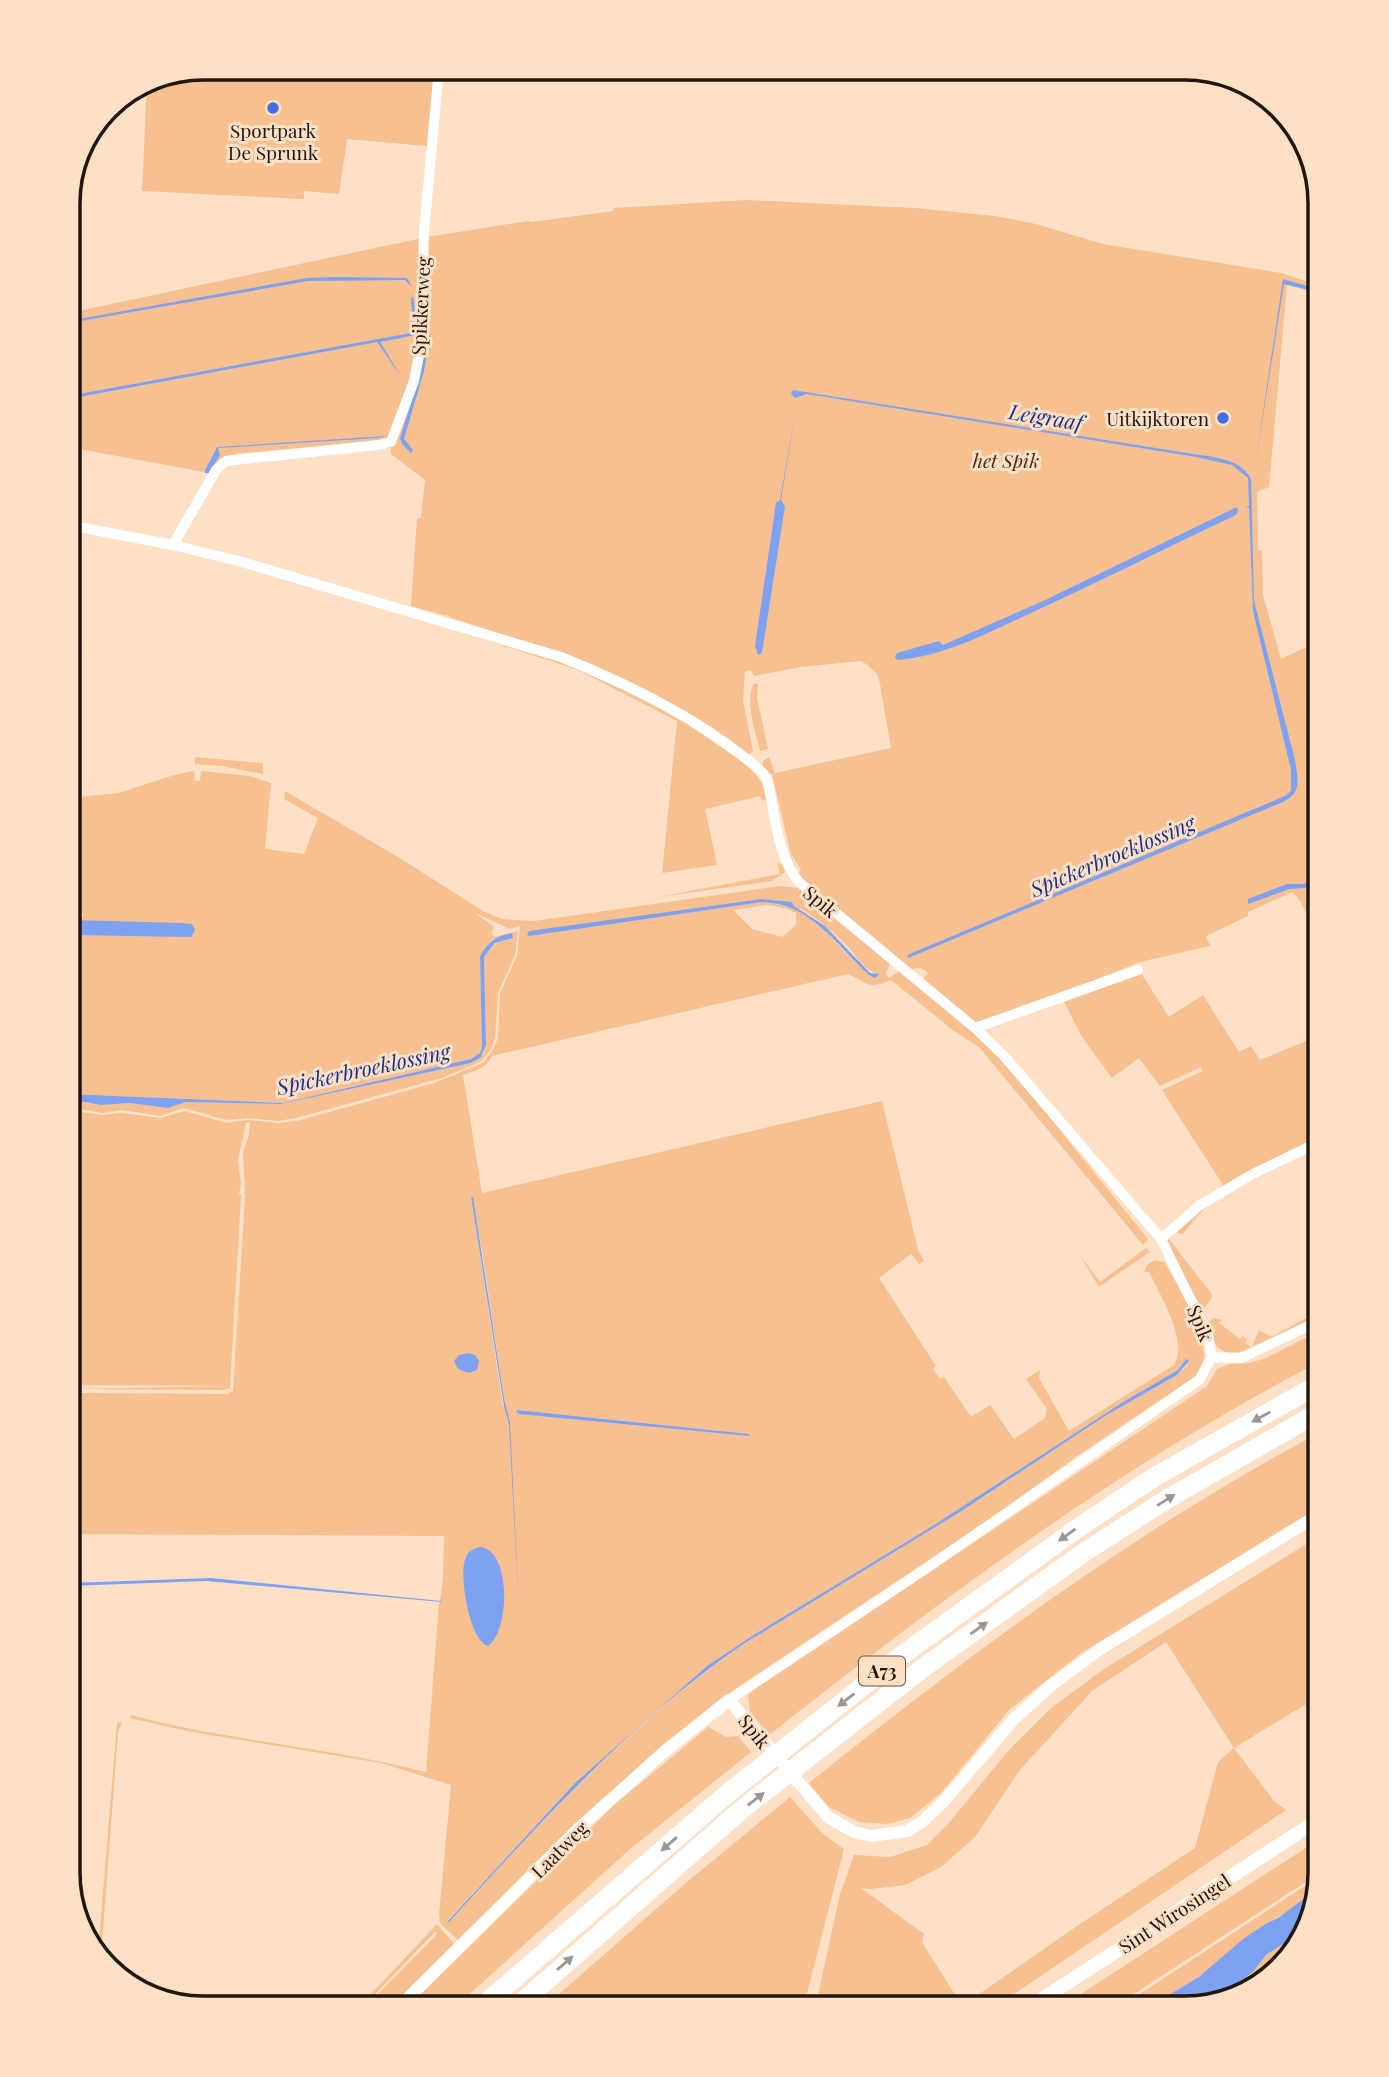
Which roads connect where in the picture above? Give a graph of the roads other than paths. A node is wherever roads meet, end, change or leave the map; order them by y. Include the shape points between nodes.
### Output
1 (438, 80) edge
2 (81, 527) edge
3 (173, 545) junction
4 (1138, 970) dead end
5 (975, 1028) junction
6 (1308, 1147) edge
7 (1161, 1239) junction
8 (1308, 1326) edge
9 (1212, 1357) junction
10 (1308, 1390) edge
11 (1308, 1418) edge
12 (1308, 1521) edge
13 (729, 1700) junction
14 (1308, 1826) edge
15 (409, 1996) edge
16 (493, 1996) edge
17 (529, 1996) edge
18 (1047, 1996) edge

1 - 3 street, Spikkerweg via 424,232 422,345 391,442 226,461 216,470
2 - 3 street
3 - 5 street, Spik via 318,583 561,657 691,721 764,773 785,856 800,883
4 - 5 street
5 - 7 street, Spik
6 - 7 street via 1200,1205
7 - 9 street, Spik via 1208,1335
8 - 9 street via 1241,1358
9 - 13 street, Spik via 1199,1380
10 -> 16 highway, A73 via 1157,1476 905,1653 727,1794
17 -> 11 highway, A73 via 741,1810 923,1668 1086,1551
12 - 13 street, Spik via 1099,1650 1049,1687 1013,1720 944,1801 907,1831 872,1836 828,1817
13 - 15 street, Laatweg via 603,1806
14 - 18 main road, Sint Wirosingel

